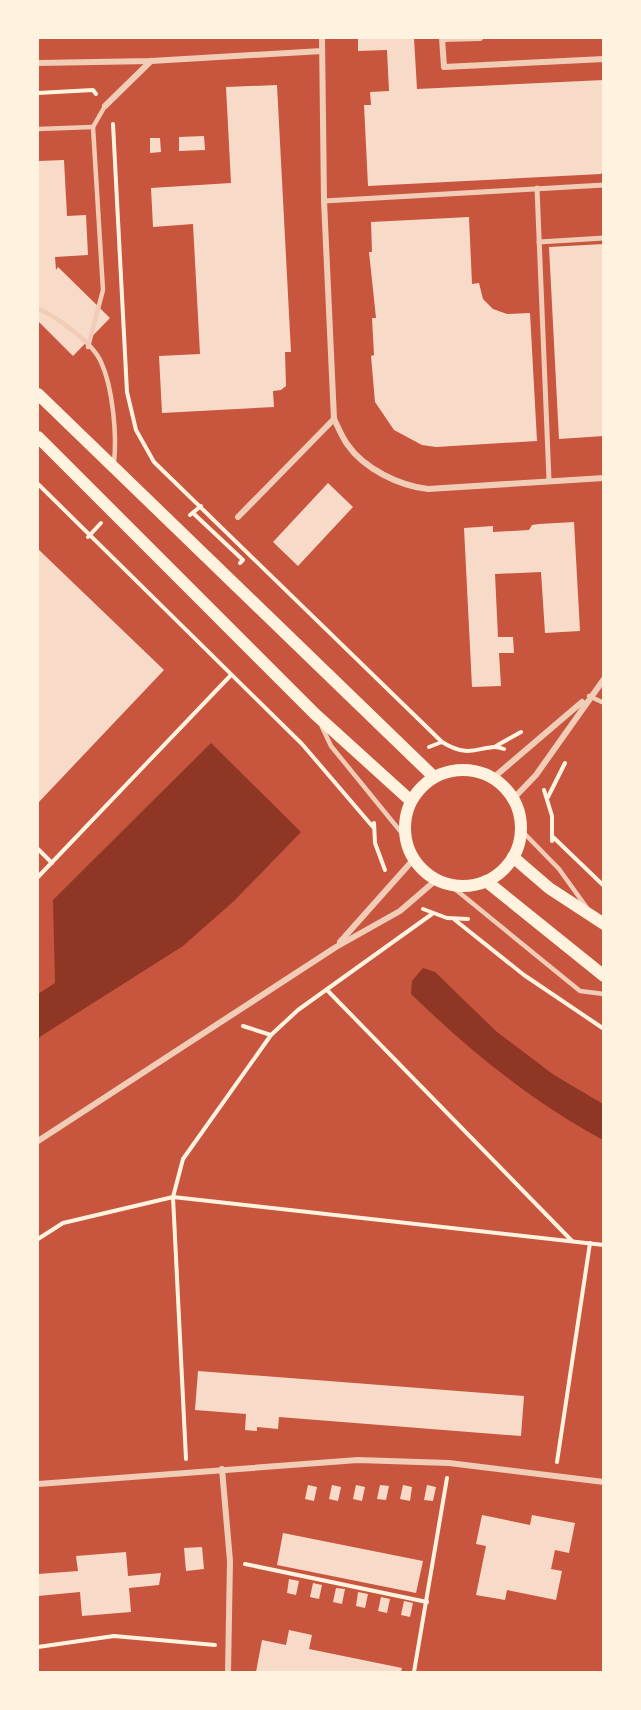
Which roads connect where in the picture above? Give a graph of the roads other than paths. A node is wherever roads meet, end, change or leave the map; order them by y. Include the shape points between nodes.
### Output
1 (322, 38) edge
2 (442, 38) edge
3 (480, 38) edge
4 (322, 51) junction
5 (603, 59) edge
6 (151, 61) junction
7 (38, 63) edge
8 (105, 106) joint
9 (93, 127) junction
10 (38, 129) edge
11 (603, 185) edge
12 (537, 188) junction
13 (324, 201) junction
14 (603, 238) edge
15 (539, 242) junction
16 (38, 309) edge
17 (88, 347) junction
18 (38, 393) edge
19 (334, 419) junction
20 (38, 437) edge
21 (113, 469) junction
22 (603, 478) edge
23 (549, 480) junction
24 (238, 517) dead end
25 (603, 679) edge
26 (589, 696) junction
27 (603, 703) edge
28 (315, 714) junction
29 (434, 777) junction
30 (493, 778) junction
31 (513, 799) junction
32 (411, 801) junction
33 (521, 830) junction
34 (405, 837) junction
35 (513, 857) junction
36 (414, 860) junction
37 (436, 880) junction
38 (486, 881) junction
39 (450, 885) junction
40 (592, 915) junction
41 (603, 924) edge
42 (336, 947) junction
43 (603, 976) edge
44 (603, 994) edge
45 (38, 1141) edge
46 (222, 1469) junction
47 (603, 1482) edge
48 (38, 1484) edge
49 (228, 1672) edge

1 - 4 street
2 - 3 street
2 - 5 street via 444,66
4 - 6 street
4 - 13 street
6 - 7 street
6 - 8 street
8 - 9 lane
9 - 10 lane
9 - 17 lane via 103,290
11 - 12 street
12 - 13 street
12 - 15 street
13 - 19 street
14 - 15 street
15 - 23 street
16 - 17 lane via 60,320
17 - 21 lane via 100,359 109,384
18 - 21 main road
19 - 23 street via 348,446 376,469 405,485 428,489
19 - 24 street
20 - 28 main road
21 - 29 main road
22 - 23 street
25 - 26 street
26 - 27 lane
26 - 30 street
26 - 31 street via 544,764
28 - 32 main road
28 - 34 lane via 331,746
29 - 30 main road via 463,770
29 - 32 main road
30 - 31 main road
31 - 33 main road
32 - 34 main road
33 - 35 main road
33 - 40 lane via 559,869
34 - 36 main road
35 - 38 main road via 502,872
35 - 40 main road via 549,888
36 - 37 main road
36 - 42 street
37 - 39 main road
37 - 42 street via 400,911
38 - 39 main road
38 - 43 main road
39 - 44 lane via 580,991
40 - 41 main road
42 - 45 street
46 - 47 street via 358,1460 449,1463
46 - 48 street
46 - 49 street via 230,1561

